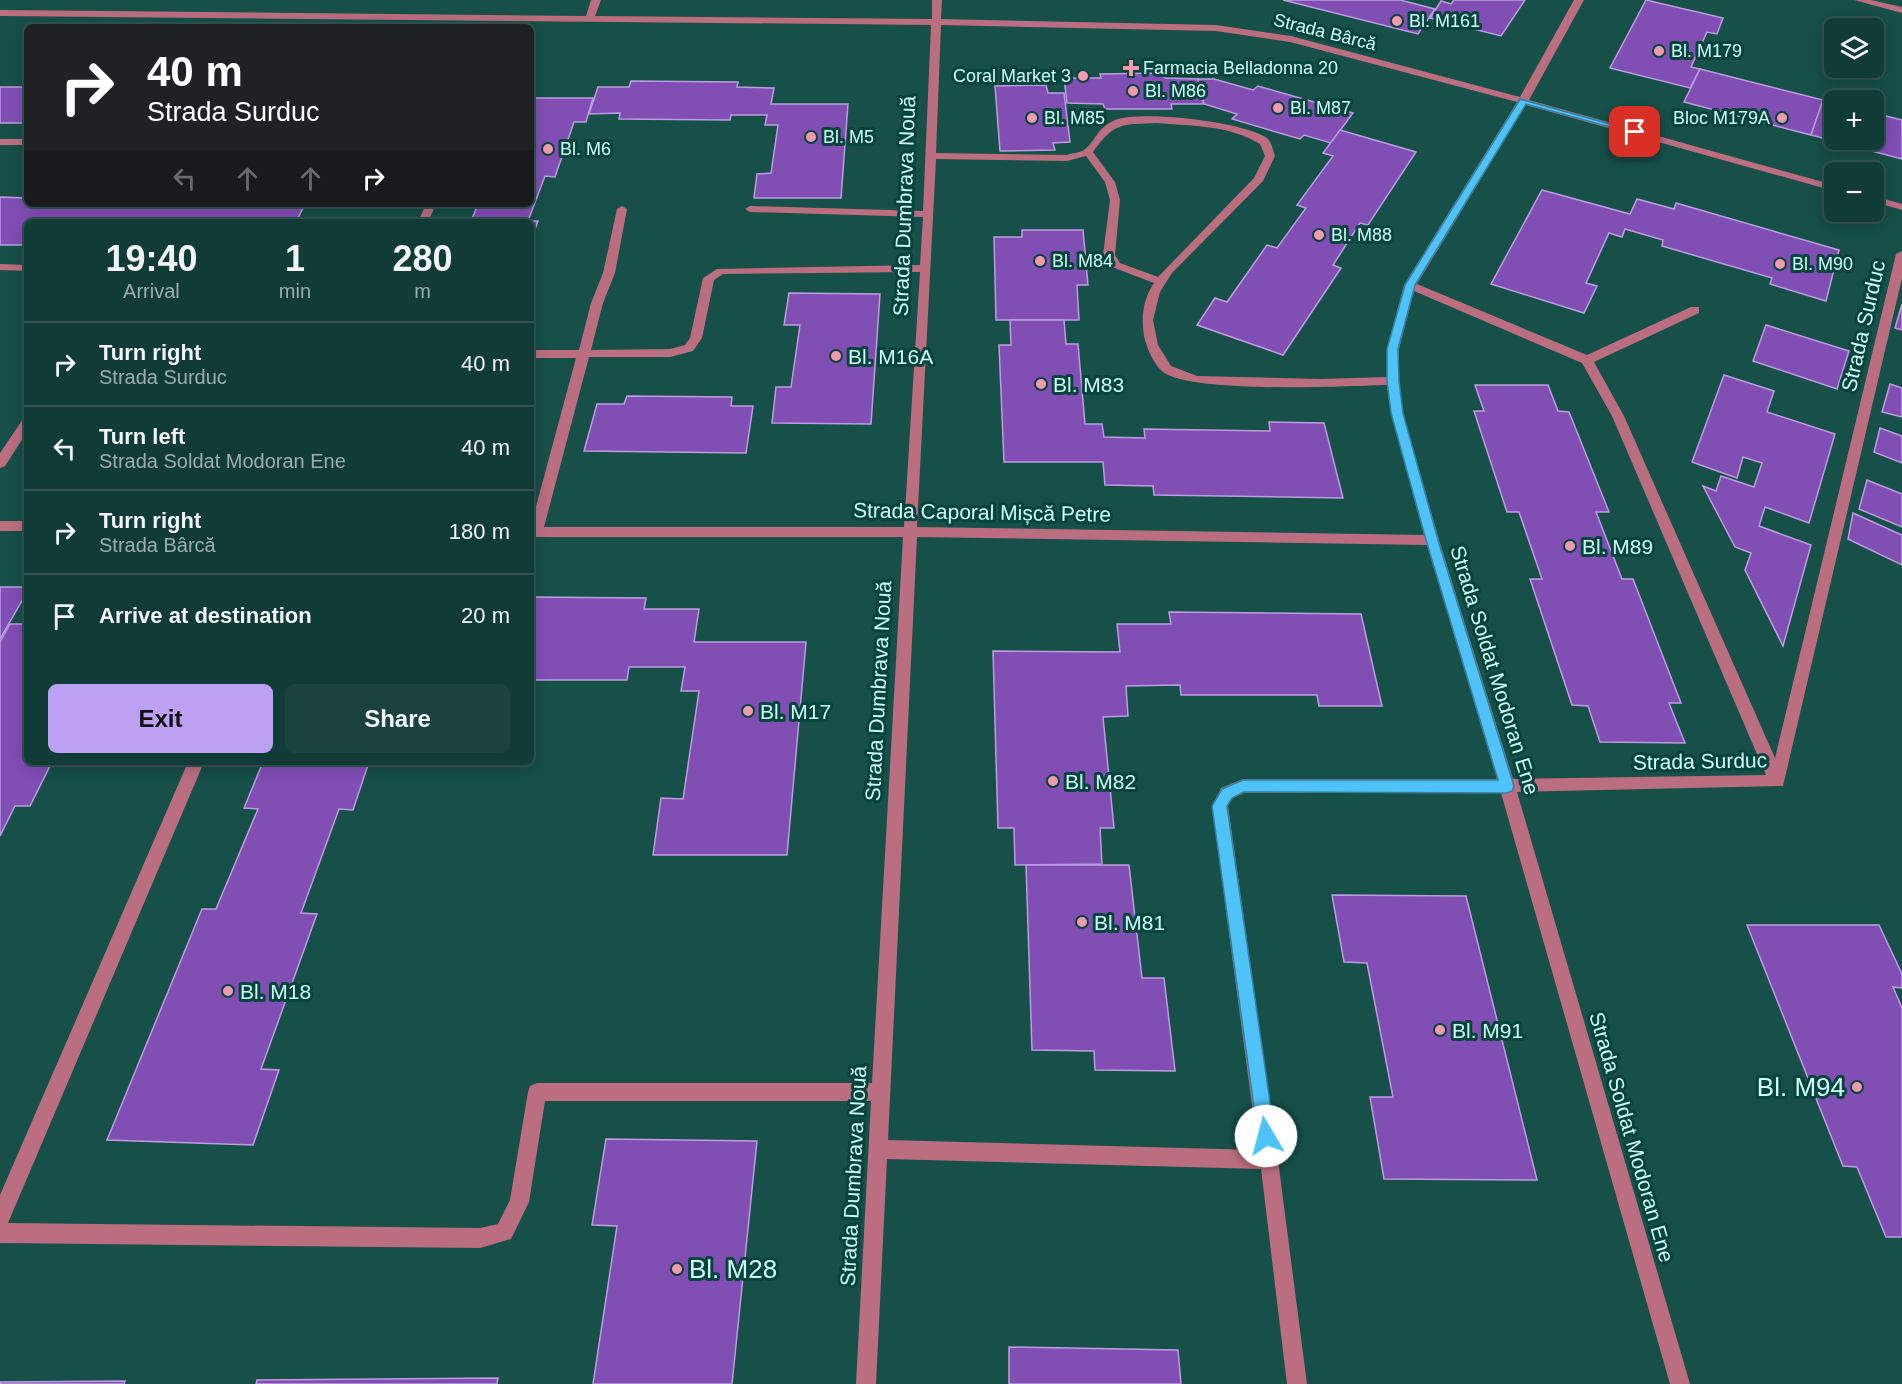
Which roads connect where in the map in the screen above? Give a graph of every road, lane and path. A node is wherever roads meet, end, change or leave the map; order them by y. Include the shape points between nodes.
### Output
1 (108, 0) edge
2 (596, 0) edge
3 (937, 0) edge
4 (1580, 0) edge
5 (1859, 0) edge
6 (1902, 10) edge
7 (0, 13) edge
8 (96, 15) junction
9 (204, 15) junction
10 (589, 19) junction
11 (936, 22) junction
12 (513, 23) edge
13 (198, 24) edge
14 (1523, 100) junction
15 (0, 142) edge
16 (24, 142) edge
17 (1088, 152) junction
18 (929, 156) junction
19 (1824, 185) edge
20 (1884, 202) edge
21 (1902, 207) edge
22 (622, 208) dead end
23 (750, 209) dead end
24 (929, 214) junction
25 (1902, 254) edge
26 (0, 267) edge
27 (24, 268) edge
28 (926, 268) junction
29 (1161, 282) junction
30 (1410, 285) junction
31 (1695, 310) dead end
32 (534, 354) edge
33 (583, 355) junction
34 (1587, 360) junction
35 (1393, 381) junction
36 (24, 427) edge
37 (0, 463) edge
38 (0, 526) edge
39 (24, 526) edge
40 (534, 528) edge
41 (534, 532) edge
42 (910, 532) junction
43 (1432, 540) junction
44 (195, 765) edge
45 (1777, 781) junction
46 (1507, 786) junction
47 (882, 1092) junction
48 (879, 1149) junction
49 (1269, 1160) junction
50 (0, 1218) edge
51 (0, 1233) edge
52 (866, 1384) edge
53 (1297, 1384) edge
54 (1680, 1384) edge

1 - 8 street
2 - 10 street
3 - 11 street, Strada Dumbrava Nouă
4 - 14 street, Strada Soldat Modoran Ene
5 - 6 street
7 - 8 street, Strada Bârcă
8 - 9 street, Strada Bârcă
9 - 12 street, Strada Bârcă
9 - 13 street
10 - 11 street, Strada Bârcă
10 - 12 street, Strada Bârcă
11 - 14 street, Strada Bârcă via 1174,26 1256,33
11 - 18 street, Strada Dumbrava Nouă
14 - 19 street, Strada Bârcă
14 - 30 street, Strada Soldat Modoran Ene
15 - 16 street
17 - 18 street via 1067,158
17 - 29 street via 1110,182 1115,200 1109,255 1116,266
17 - 29 street via 1101,132 1118,122 1216,125 1248,132 1265,142 1270,156 1259,178
18 - 24 street, Strada Dumbrava Nouă
20 - 21 street
22 - 33 street via 609,273
23 - 24 street
24 - 28 street, Strada Dumbrava Nouă
25 - 45 street, Strada Surduc
26 - 27 street
28 - 33 street via 721,272 709,278 696,338 689,348 670,354
28 - 42 street, Strada Dumbrava Nouă
29 - 35 street via 1154,292 1147,320 1152,345 1167,369 1196,380
30 - 34 street
30 - 35 street, Strada Soldat Modoran Ene via 1393,349
31 - 34 street
32 - 33 street
33 - 40 street
34 - 45 street via 1618,416
35 - 43 street, Strada Soldat Modoran Ene via 1397,413
36 - 37 street
38 - 39 street
41 - 42 street, Strada Caporal Mișcă Petre
42 - 43 street, Strada Caporal Mișcă Petre
42 - 47 street, Strada Dumbrava Nouă
43 - 46 street, Strada Soldat Modoran Ene
44 - 50 street
45 - 46 street, Strada Surduc
46 - 49 street, Strada Surduc via 1243,786 1227,793 1220,806
46 - 54 street, Strada Soldat Modoran Ene
47 - 48 street, Strada Dumbrava Nouă
47 - 51 street via 537,1092 519,1202 504,1232 480,1238
48 - 49 street
48 - 52 street, Strada Dumbrava Nouă
49 - 53 street

